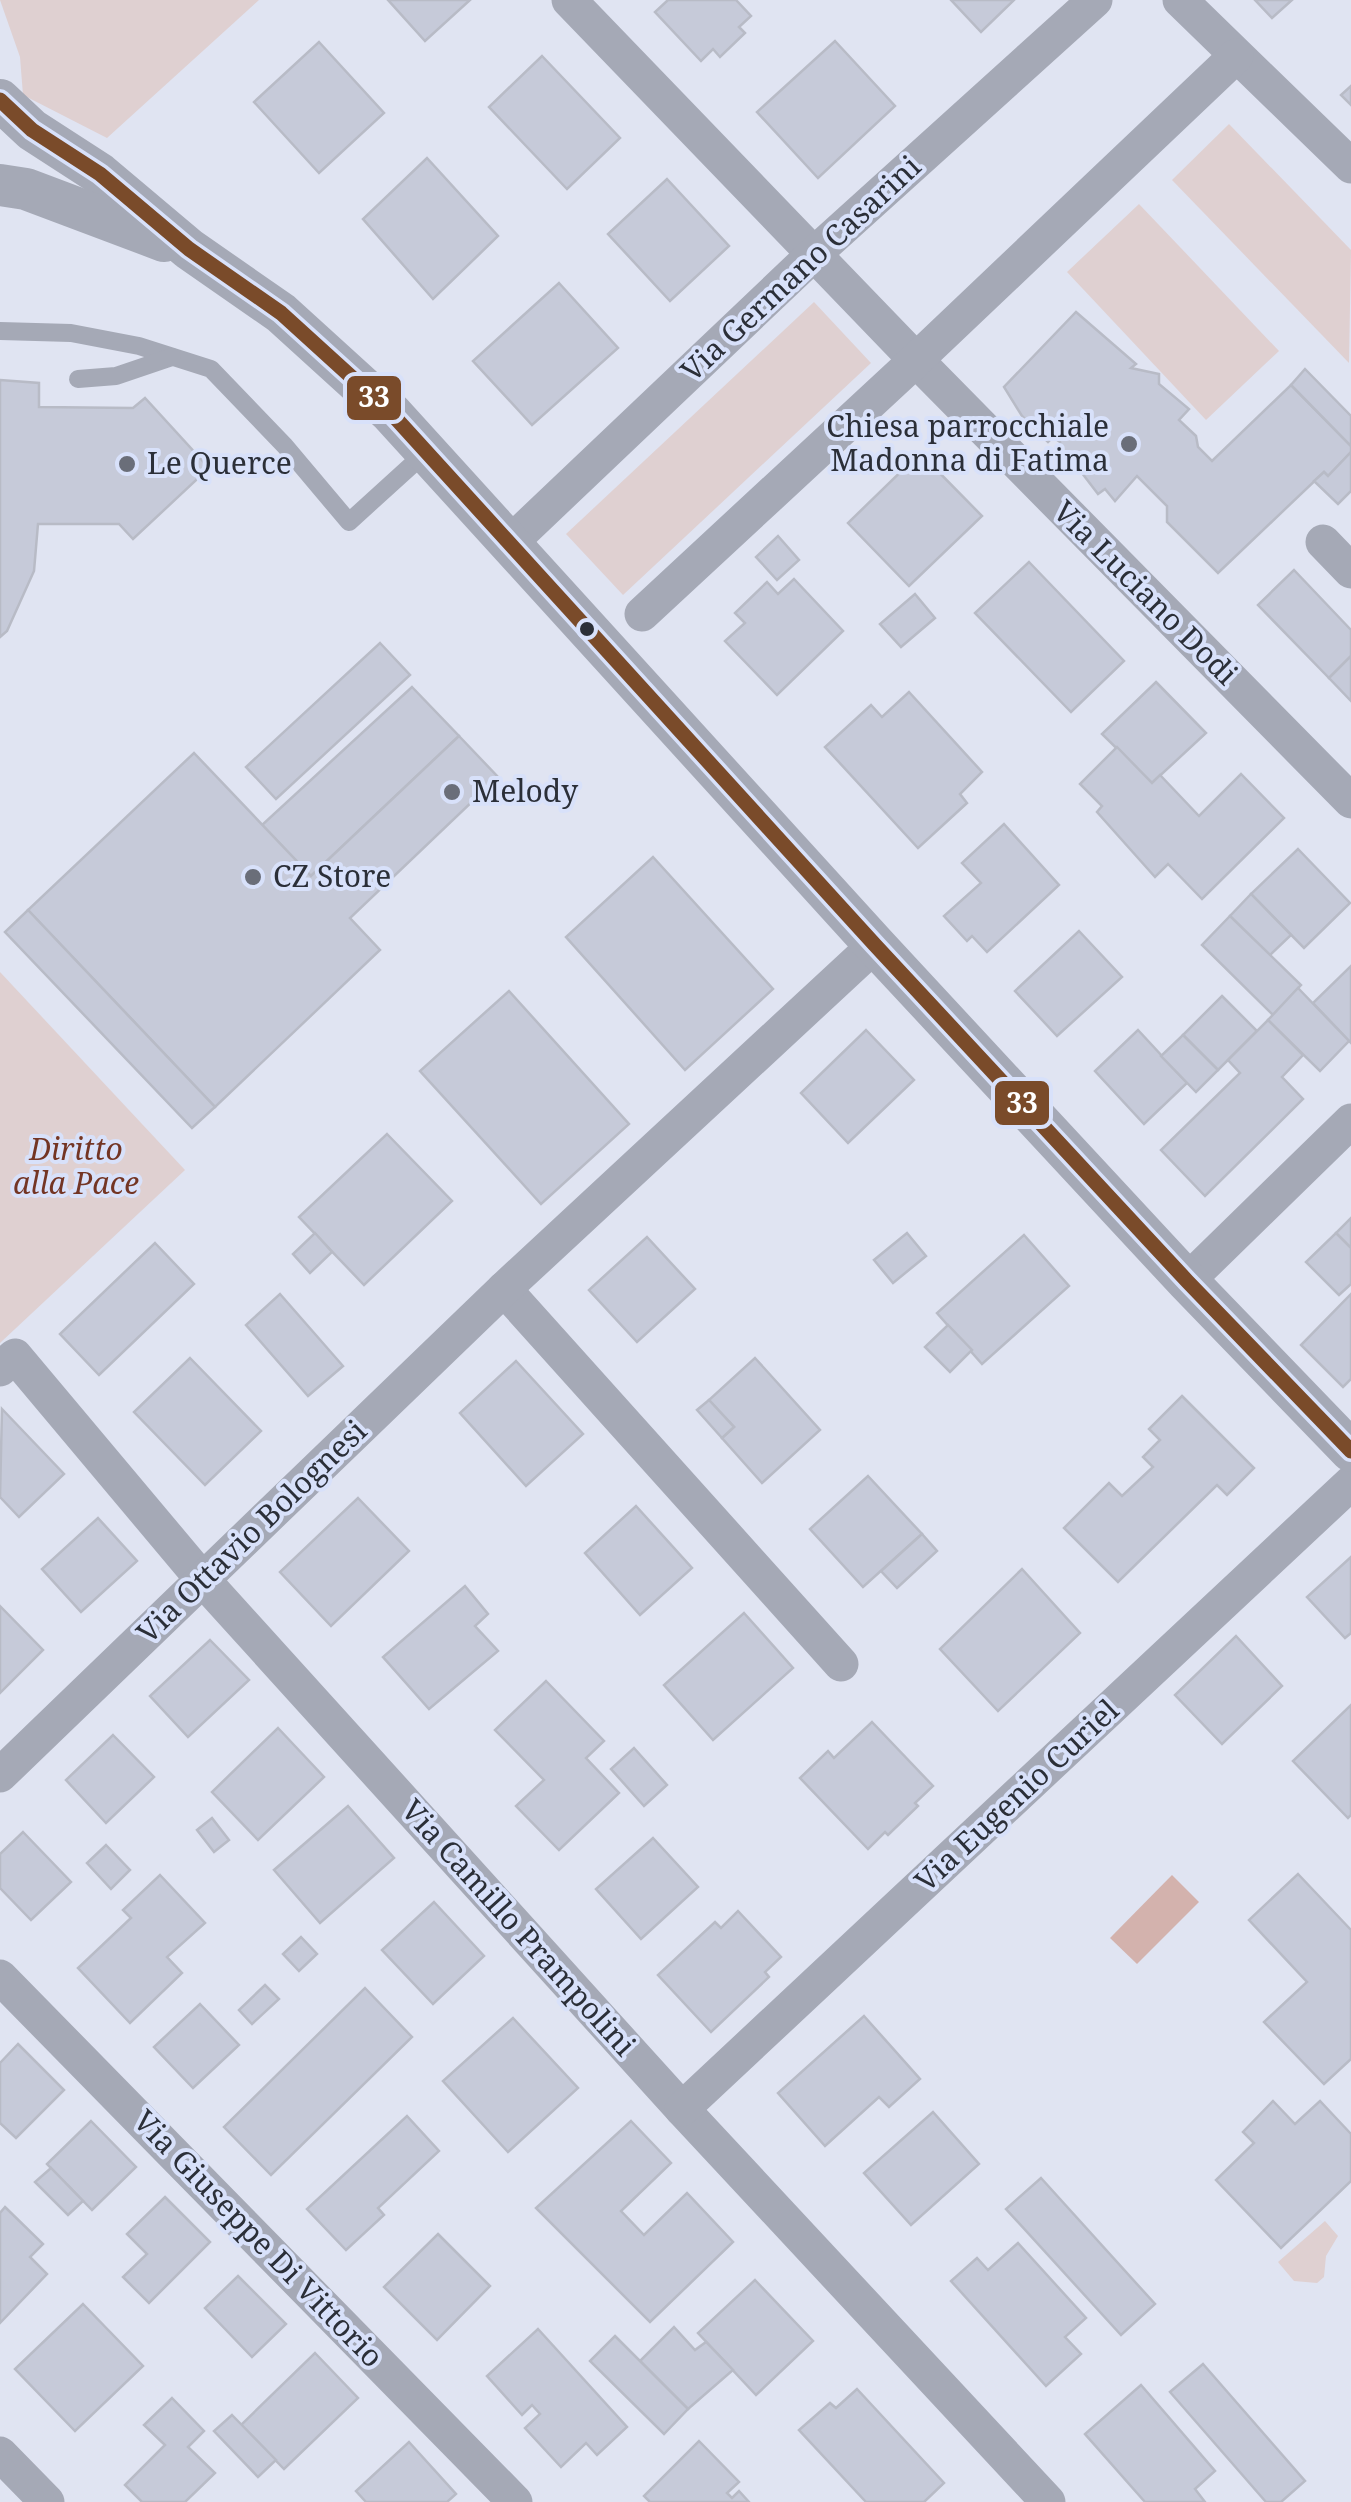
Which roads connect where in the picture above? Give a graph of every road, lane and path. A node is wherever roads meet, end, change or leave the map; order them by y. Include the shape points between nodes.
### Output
1 (569, 0) edge
2 (1095, 0) edge
3 (1180, 0) edge
4 (1236, 56) junction
5 (0, 100) edge
6 (1351, 166) edge
7 (0, 185) edge
8 (188, 250) junction
9 (814, 254) junction
10 (0, 330) edge
11 (173, 357) junction
12 (916, 360) junction
13 (78, 379) dead end
14 (425, 453) junction
15 (511, 542) junction
16 (1323, 542) dead end
17 (1351, 571) edge
18 (642, 614) dead end
19 (1351, 802) edge
20 (874, 946) junction
21 (1351, 1120) edge
22 (1187, 1281) junction
23 (504, 1289) junction
24 (0, 1368) edge
25 (1351, 1451) edge
26 (1351, 1483) edge
27 (203, 1580) junction
28 (841, 1664) dead end
29 (0, 1775) edge
30 (0, 1977) edge
31 (682, 2109) junction
32 (0, 2454) edge
33 (47, 2502) edge
34 (515, 2502) edge
35 (1048, 2502) edge

1 - 9 street, Via Luciano Dodi
2 - 9 street, Via Germano Casarini
3 - 4 street
4 - 6 street
4 - 12 street
5 - 8 street
7 - 8 street
8 - 14 street via 281,314 392,413
9 - 12 street, Via Luciano Dodi
9 - 15 street, Via Germano Casarini
10 - 11 lane via 71,332
11 - 13 lane via 116,376
11 - 14 lane via 212,369 349,522
12 - 18 street
12 - 19 street, Via Luciano Dodi
14 - 15 street
15 - 20 street
16 - 17 street
20 - 22 street
20 - 23 street, Via Ottavio Bolognesi
21 - 22 street
22 - 25 street
23 - 27 street, Via Ottavio Bolognesi
23 - 28 street
24 - 27 street, Via Camillo Prampolini via 15,1356
26 - 31 street, Via Eugenio Curiel
27 - 29 street, Via Ottavio Bolognesi
27 - 31 street, Via Camillo Prampolini
30 - 34 street, Via Giuseppe Di Vittorio
31 - 35 street, Via Camillo Prampolini
32 - 33 street

